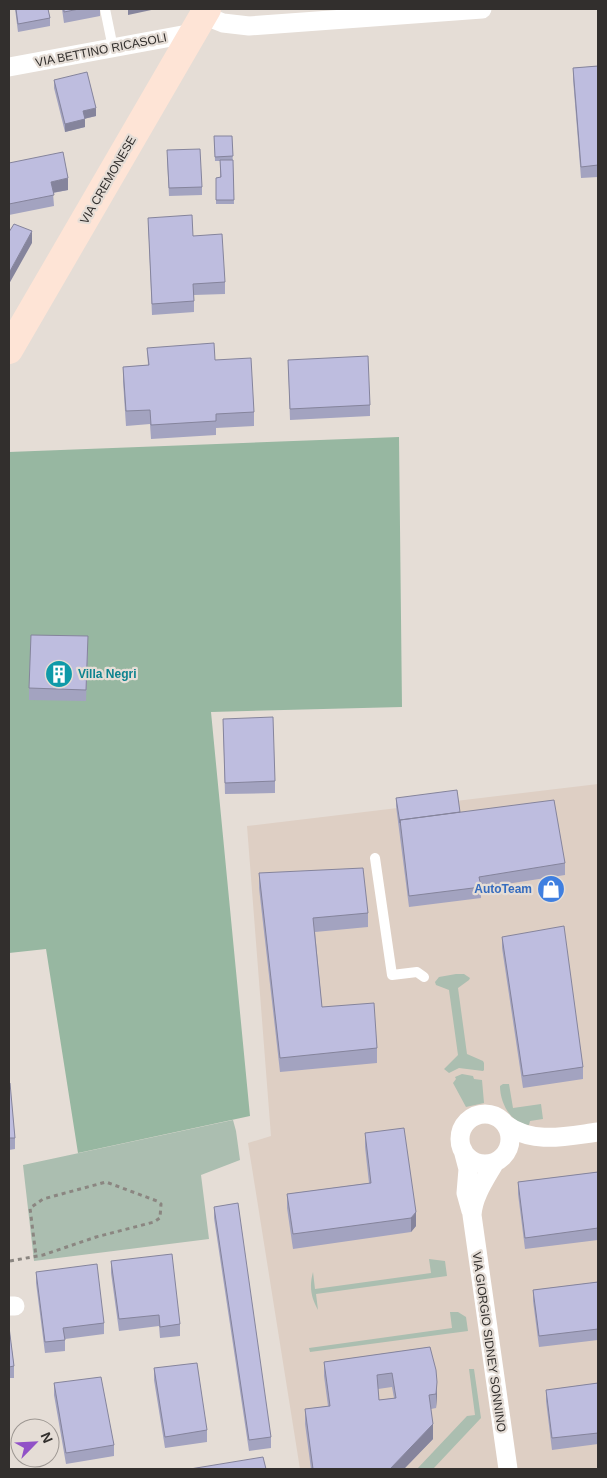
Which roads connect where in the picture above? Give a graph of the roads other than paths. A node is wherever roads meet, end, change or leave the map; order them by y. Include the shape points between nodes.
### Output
1 (105, 9) edge
2 (482, 9) edge
3 (201, 19) edge
4 (114, 48) junction
5 (9, 67) edge
6 (10, 347) edge
7 (376, 858) dead end
8 (424, 977) dead end
9 (505, 1124) junction
10 (598, 1132) edge
11 (551, 1138) junction
12 (462, 1149) junction
13 (498, 1160) junction
14 (472, 1215) junction
15 (508, 1469) edge

1 - 4 lane
2 - 3 street via 249,26
3 - 4 street, VIA BETTINO RICASOLI
3 - 6 main road, VIA CREMONESE
4 - 5 street, VIA BETTINO RICASOLI
7 - 8 lane via 392,975 416,972
9 - 11 street via 525,1134
9 - 12 street via 488,1114 470,1119 462,1132
9 - 13 street via 509,1144
10 - 11 street
11 - 13 street via 512,1151
12 - 13 street via 473,1161 488,1164
12 - 14 street, VIA GIORGIO SIDNEY SONNINO via 468,1169 466,1193
13 - 14 street, VIA GIORGIO SIDNEY SONNINO via 476,1199
14 - 15 street, VIA GIORGIO SIDNEY SONNINO

